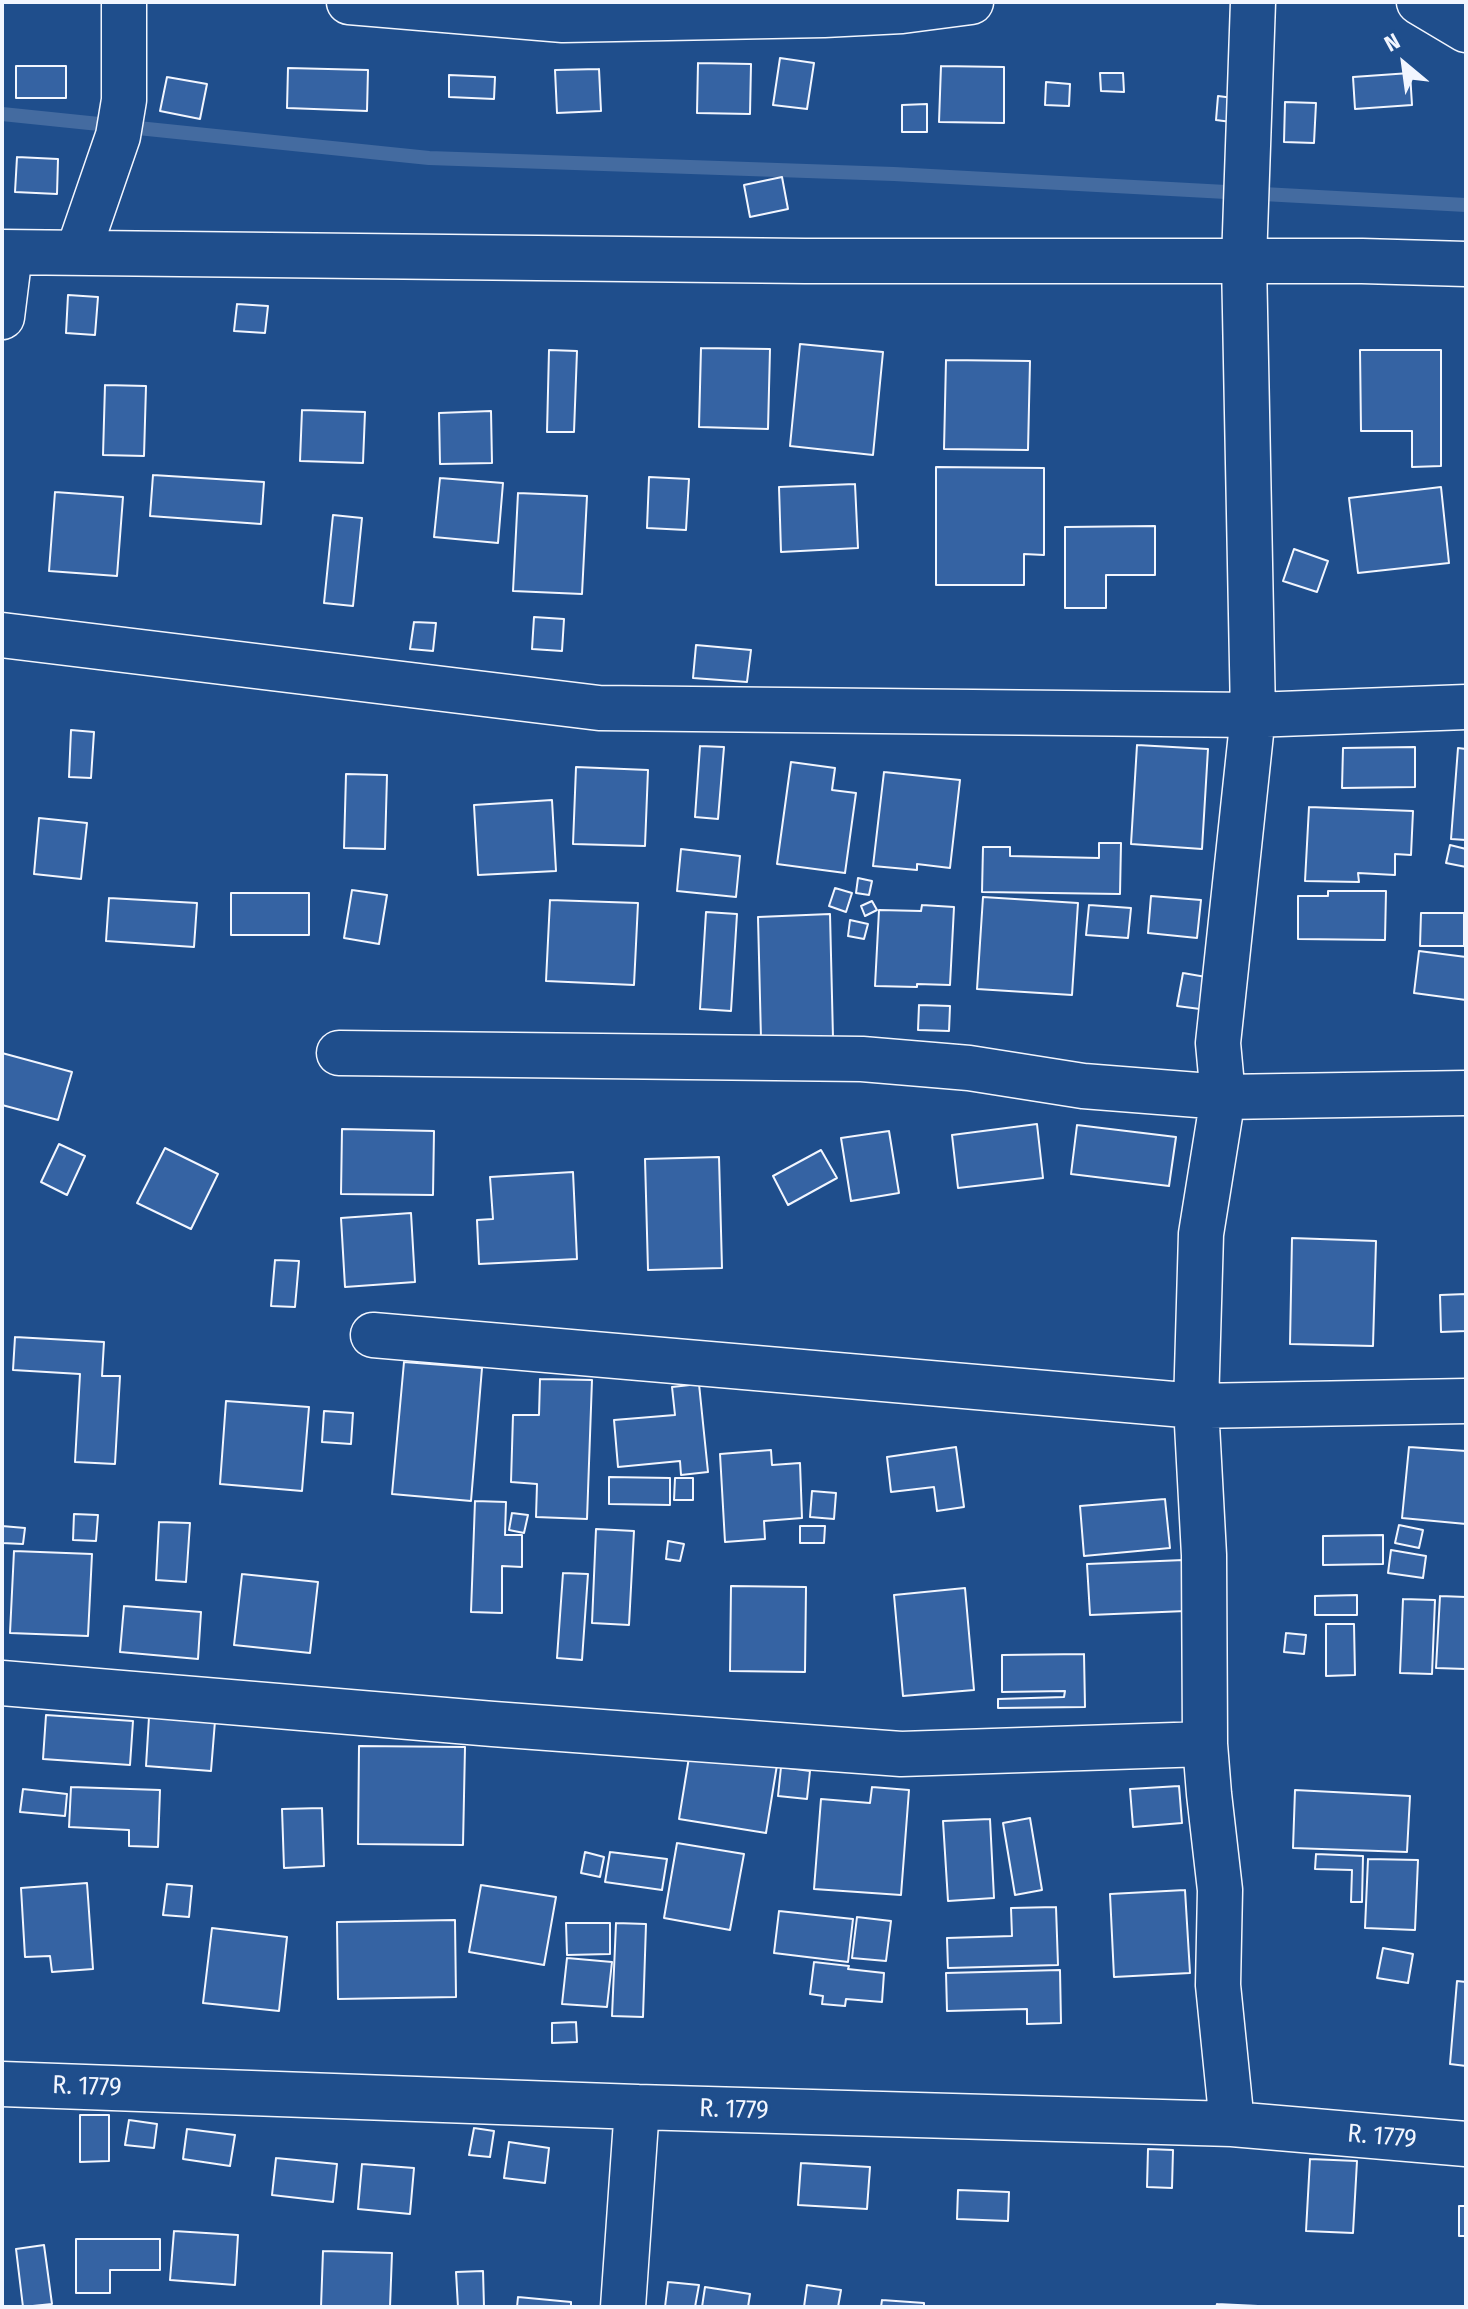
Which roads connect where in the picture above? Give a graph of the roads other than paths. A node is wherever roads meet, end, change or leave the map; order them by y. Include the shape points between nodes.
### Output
1 (124, 2) edge
2 (349, 2) edge
3 (971, 2) edge
4 (1253, 2) edge
5 (1419, 2) edge
6 (1466, 30) edge
7 (6, 252) edge
8 (78, 252) junction
9 (1244, 261) junction
10 (1466, 264) edge
11 (2, 317) edge
12 (2, 635) edge
13 (1466, 707) edge
14 (1253, 715) junction
15 (339, 1053) dead end
16 (1466, 1093) edge
17 (1223, 1097) junction
18 (373, 1335) dead end
19 (1466, 1401) edge
20 (1196, 1406) junction
21 (2, 1683) edge
22 (1205, 1744) junction
23 (2, 2084) edge
24 (637, 2107) junction
25 (1232, 2124) junction
26 (1466, 2144) edge
27 (623, 2307) edge

1 - 8 street via 121,118
2 - 3 street via 563,20 902,11
4 - 9 street
5 - 6 street
7 - 8 street
7 - 11 street
8 - 9 street
9 - 10 street
9 - 14 street
12 - 14 street via 599,708
13 - 14 street
14 - 17 street via 1218,1043
15 - 17 street via 862,1059
16 - 17 street
17 - 20 street via 1201,1234
18 - 20 street
19 - 20 street
20 - 22 street via 1204,1555
21 - 22 street via 901,1754
22 - 25 street via 1220,1890 1218,1985
23 - 24 street, R. 1779
24 - 25 street, R. 1779
24 - 27 street
25 - 26 street, R. 1779

